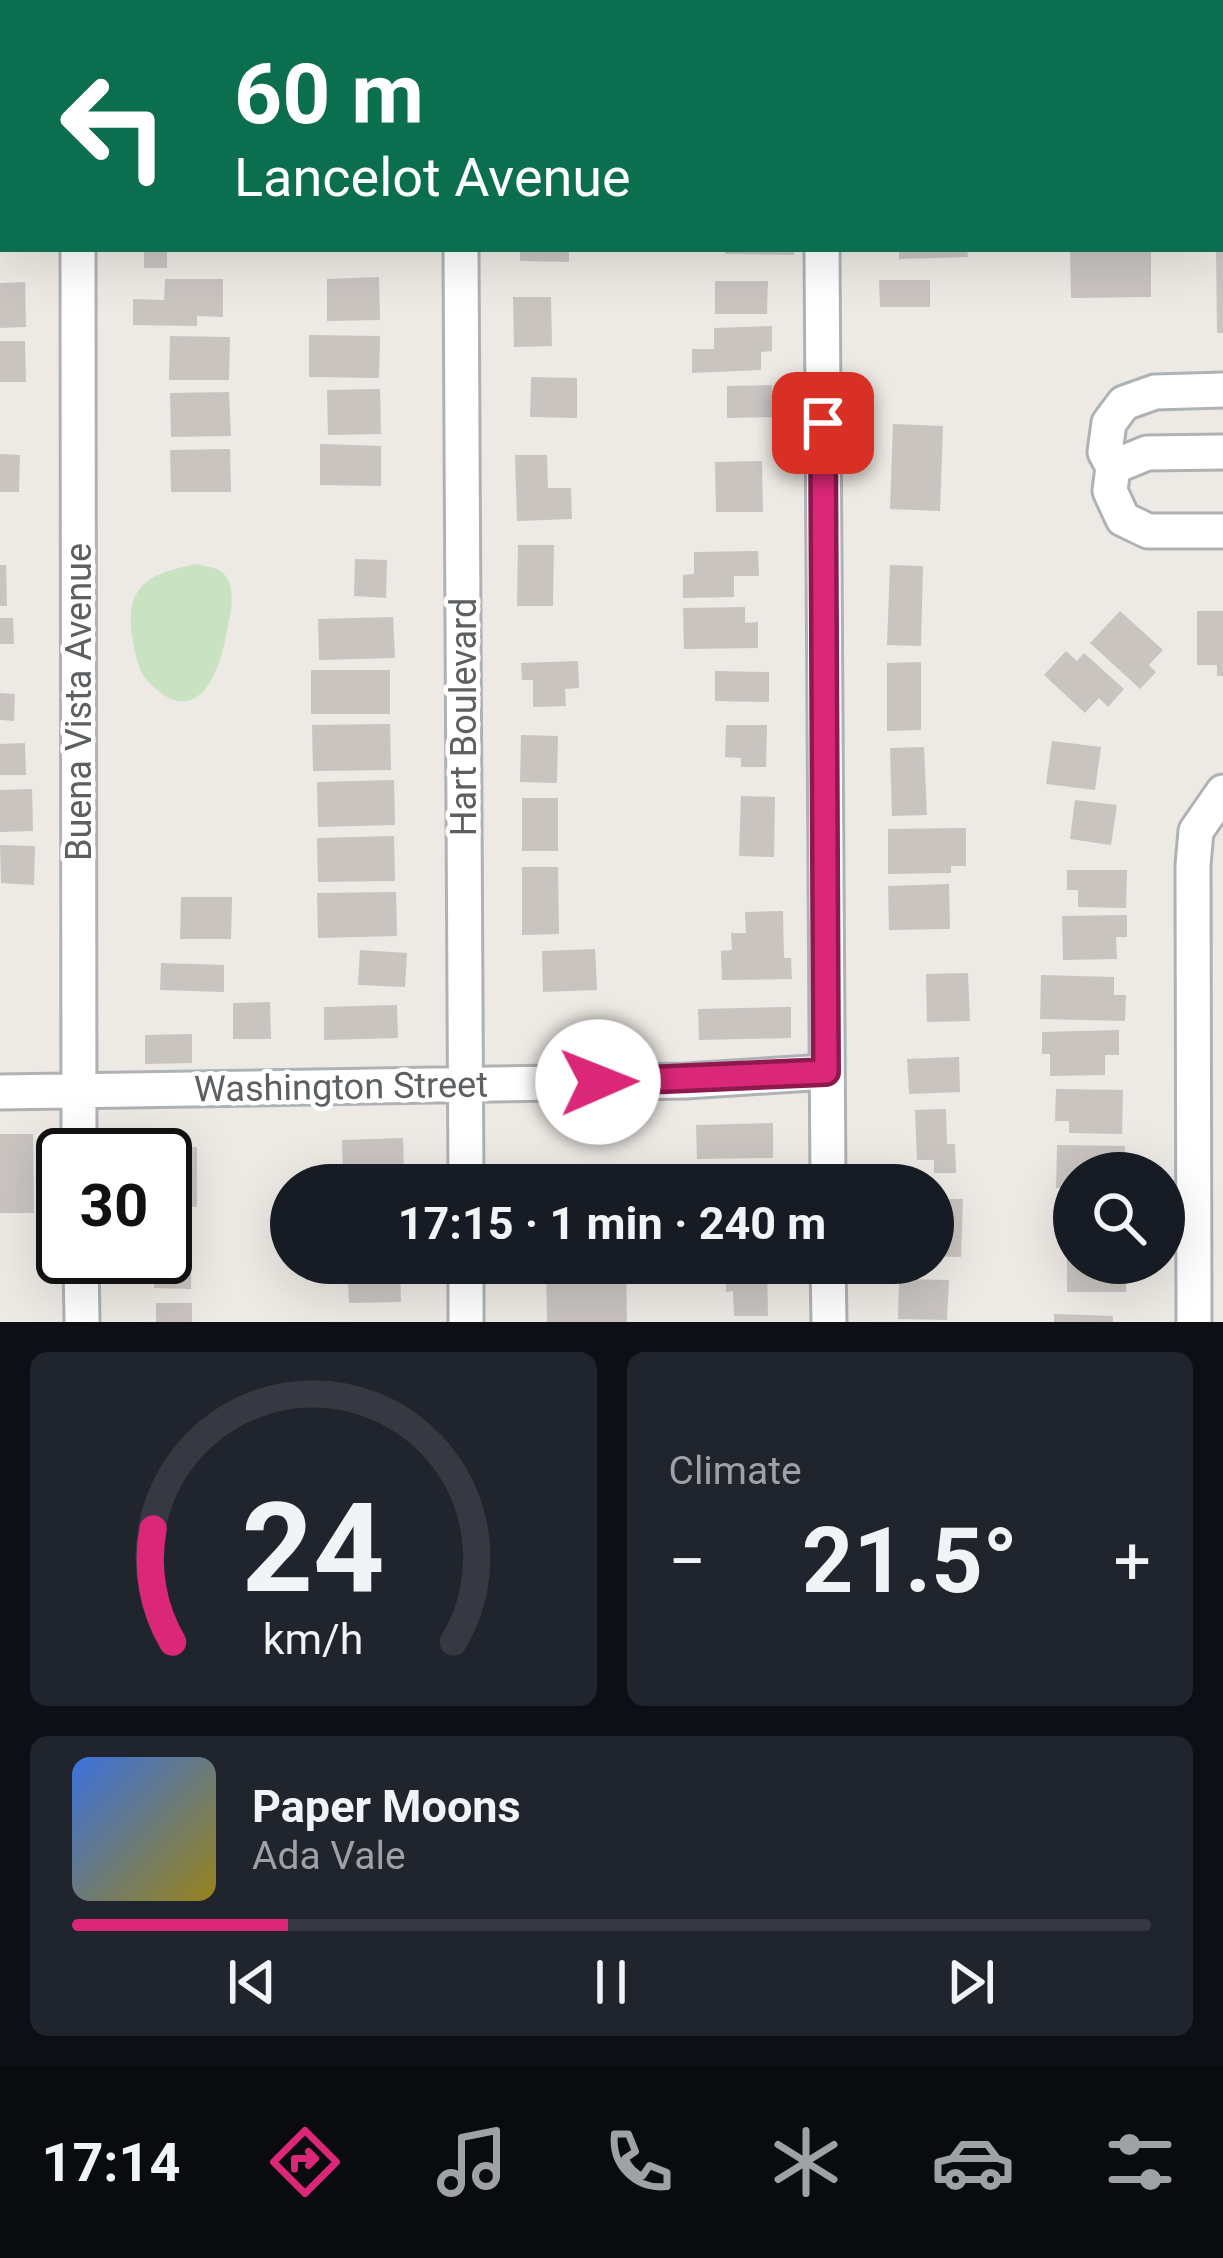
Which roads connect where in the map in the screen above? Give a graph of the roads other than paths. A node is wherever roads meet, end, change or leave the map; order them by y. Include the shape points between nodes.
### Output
1 (78, 252) edge
2 (461, 252) edge
3 (822, 252) edge
4 (1223, 390) edge
5 (1223, 452) edge
6 (1112, 467) junction
7 (1223, 531) edge
8 (1223, 792) edge
9 (826, 1072) junction
10 (466, 1084) junction
11 (78, 1091) junction
12 (0, 1092) edge
13 (79, 1128) edge
14 (466, 1164) edge
15 (827, 1164) edge
16 (81, 1284) edge
17 (466, 1284) edge
18 (829, 1284) edge
19 (82, 1322) edge
20 (466, 1322) edge
21 (829, 1322) edge
22 (1194, 1322) edge

1 - 11 street, Buena Vista Avenue
2 - 10 street, Hart Boulevard
3 - 9 street
4 - 6 street via 1155,392 1124,403 1108,423
5 - 6 street via 1148,453
6 - 7 street via 1110,491 1123,519 1148,531
8 - 22 street via 1196,831 1193,865
9 - 10 street, Washington Street
9 - 15 street
10 - 11 street, Washington Street
10 - 14 street, Hart Boulevard
11 - 12 street, Washington Street
11 - 13 street, Buena Vista Avenue
16 - 19 street
17 - 20 street
18 - 21 street

